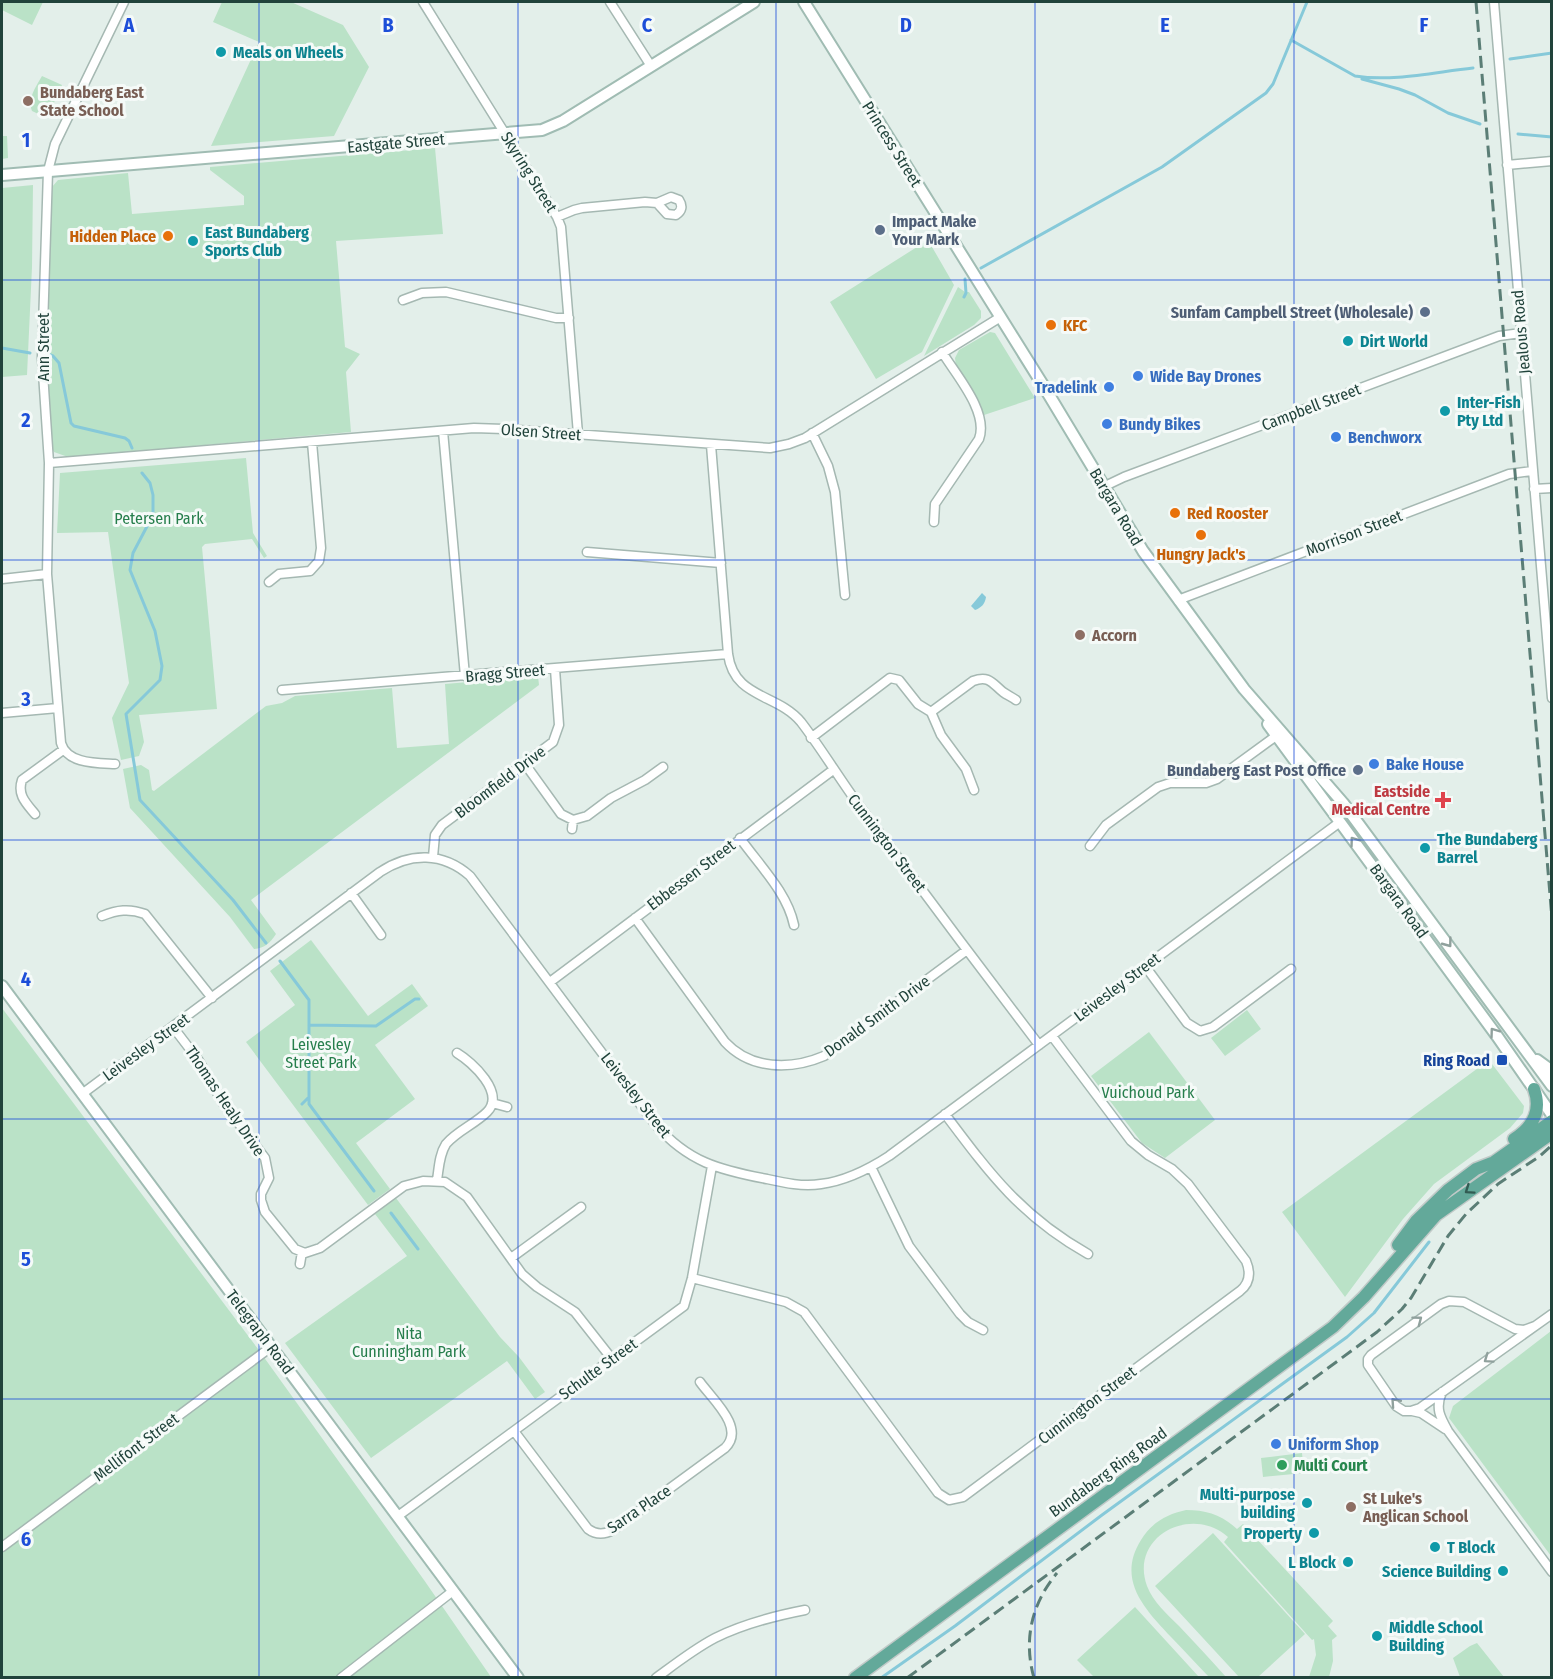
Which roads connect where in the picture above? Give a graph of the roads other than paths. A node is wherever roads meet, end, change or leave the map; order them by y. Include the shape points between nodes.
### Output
1 (124, 2) edge
2 (423, 2) edge
3 (610, 2) edge
4 (754, 2) edge
5 (804, 2) edge
6 (1494, 2) edge
7 (651, 66) junction
8 (505, 134) junction
9 (1551, 161) edge
10 (1507, 165) junction
11 (48, 171) junction
12 (2, 175) edge
13 (657, 203) dead end
14 (557, 218) junction
15 (403, 300) dead end
16 (569, 318) junction
17 (999, 318) junction
18 (1521, 333) junction
19 (942, 352) junction
20 (443, 431) junction
21 (812, 433) junction
22 (578, 434) junction
23 (312, 442) junction
24 (711, 446) junction
25 (49, 463) junction
26 (1532, 471) junction
27 (1103, 487) junction
28 (1551, 488) edge
29 (1534, 489) junction
30 (934, 522) dead end
31 (587, 552) dead end
32 (721, 563) junction
33 (47, 574) junction
34 (2, 579) edge
35 (269, 582) dead end
36 (844, 596) dead end
37 (1178, 600) junction
38 (728, 654) junction
39 (555, 669) junction
40 (465, 676) junction
41 (282, 690) dead end
42 (1551, 698) edge
43 (1016, 700) dead end
44 (58, 708) junction
45 (2, 712) edge
46 (931, 712) junction
47 (1279, 734) junction
48 (811, 738) junction
49 (63, 750) junction
50 (115, 764) dead end
51 (525, 764) junction
52 (663, 767) dead end
53 (833, 770) junction
54 (974, 790) dead end
55 (1351, 813) junction
56 (35, 814) dead end
57 (1340, 822) junction
58 (740, 838) junction
59 (1090, 846) dead end
60 (433, 857) junction
61 (351, 893) junction
62 (102, 916) dead end
63 (635, 918) junction
64 (794, 925) dead end
65 (381, 935) dead end
66 (967, 950) junction
67 (1145, 966) junction
68 (1291, 969) dead end
69 (550, 982) junction
70 (2, 986) edge
71 (212, 999) junction
72 (173, 1027) junction
73 (1052, 1036) junction
74 (1039, 1045) junction
75 (1528, 1052) junction
76 (457, 1053) dead end
77 (1551, 1071) edge
78 (1551, 1086) edge
79 (1534, 1089) junction
80 (81, 1094) junction
81 (492, 1102) junction
82 (507, 1107) dead end
83 (945, 1114) junction
84 (1551, 1115) edge
85 (1551, 1122) edge
86 (1551, 1133) edge
87 (1551, 1147) edge
88 (1529, 1148) junction
89 (712, 1166) junction
90 (871, 1167) junction
91 (1476, 1169) junction
92 (437, 1180) junction
93 (581, 1208) dead end
94 (302, 1252) junction
95 (1088, 1254) dead end
96 (512, 1258) junction
97 (300, 1264) dead end
98 (692, 1278) junction
99 (1374, 1284) junction
100 (1551, 1314) edge
101 (1535, 1326) junction
102 (983, 1330) dead end
103 (271, 1347) junction
104 (612, 1359) junction
105 (700, 1382) dead end
106 (1442, 1392) junction
107 (1411, 1412) junction
108 (514, 1431) junction
109 (1448, 1431) junction
110 (398, 1516) junction
111 (2, 1547) edge
112 (1551, 1572) edge
113 (453, 1591) junction
114 (805, 1610) dead end
115 (341, 1677) edge
116 (518, 1677) edge
117 (656, 1677) edge
118 (855, 1677) edge

1 - 11 street, Ann Street via 55,144
2 - 8 street, Skyring Street
3 - 7 street
4 - 7 main road, Eastgate Street
5 - 17 main road, Princess Street
6 - 10 street, Jealous Road
7 - 8 main road, Eastgate Street via 556,125
8 - 11 main road, Eastgate Street
8 - 14 street, Skyring Street
9 - 10 street
10 - 18 street, Jealous Road
11 - 12 main road, Eastgate Street
11 - 25 street, Ann Street via 42,358
13 - 14 street via 582,208
14 - 16 street, Skyring Street via 563,237
15 - 16 street via 422,293 446,292
16 - 22 street, Skyring Street
17 - 19 street, Olsen Street
17 - 27 main road, Bargara Road
18 - 26 street, Jealous Road
18 - 27 street, Campbell Street via 1470,347
19 - 21 street, Olsen Street
19 - 30 street via 978,411 982,429 935,504
20 - 22 street, Olsen Street via 504,429
20 - 23 street, Olsen Street
20 - 40 street
21 - 24 street, Olsen Street via 770,448
21 - 36 street via 828,465 835,492
22 - 24 street, Olsen Street
23 - 25 street, Olsen Street
23 - 35 street via 320,561 310,571 282,573
24 - 32 street, Cunnington Street
25 - 33 street, Ann Street
26 - 29 street, Jealous Road
26 - 37 street, Morrison Street via 1509,474
27 - 37 main road, Bargara Road
28 - 29 street
29 - 42 street, Jealous Road
31 - 32 street
32 - 38 street, Cunnington Street
33 - 34 street
33 - 44 street, Ann Street
37 - 47 main road, Bargara Road
38 - 39 street, Bragg Street
38 - 48 street, Cunnington Street via 732,671 741,684 788,711
39 - 40 street, Bragg Street
39 - 51 street, Bloomfield Drive via 559,731 553,742
40 - 41 street, Bragg Street
43 - 46 street via 990,680 981,679
44 - 45 street
44 - 49 street, Ann Street
46 - 48 street via 918,704 899,680 890,678
46 - 54 street via 941,735 966,769
47 - 55 main road, Bargara Road
47 - 57 main road, Bargara Road
47 - 59 street via 1217,779 1158,787 1106,825
48 - 53 street, Cunnington Street
49 - 50 street via 74,758
49 - 56 street via 22,780 22,797
51 - 52 street via 572,825
51 - 60 street, Bloomfield Drive via 439,828
53 - 58 street, Ebbessen Street
53 - 66 street, Cunnington Street
55 - 57 main road
55 -> 75 main road, Bargara Road
57 - 67 street, Leivesley Street
79 -> 57 main road, Bargara Road
58 - 63 street, Ebbessen Street
58 - 64 street via 785,899
60 - 61 street, Leivesley Street via 398,861
60 - 69 street, Leivesley Street via 454,864 470,876
61 - 65 street
61 - 71 street, Leivesley Street
62 - 71 street via 123,910 145,914
63 - 66 street, Donald Smith Drive via 732,1049 770,1065 796,1065 824,1056
63 - 69 street, Ebbessen Street
66 - 74 street, Cunnington Street
67 - 68 street via 1191,1027 1200,1030 1213,1027
67 - 73 street, Leivesley Street
69 - 89 street, Leivesley Street via 655,1124 684,1152
70 - 80 main road, Telegraph Road
71 - 72 street, Leivesley Street
72 - 80 street, Leivesley Street
72 - 94 street, Thomas Healy Drive via 265,1158 269,1178 261,1194 262,1207 290,1245
73 - 74 street, Leivesley Street
73 - 98 street, Cunnington Street via 1131,1141 1188,1184 1253,1276 1240,1291 963,1497 949,1504 938,1493 804,1312 786,1302
74 - 83 street, Leivesley Street
75 - 77 main road
75 - 78 main road, Bargara Road
76 - 81 street via 470,1061 487,1083
79 - 84 main road, Bargara Road
79 - 91 main road via 1538,1107 1534,1119 1522,1134
80 - 103 main road, Telegraph Road
81 - 82 street
81 - 92 street via 487,1112 445,1147
83 - 90 street, Leivesley Street
83 - 95 street via 988,1171 1027,1212
85 - 91 main road, Bundaberg Ring Road via 1494,1162
86 - 88 main road, Bundaberg Ring Road
87 - 88 main road
88 -> 99 main road, Bundaberg Ring Road via 1436,1215
89 - 90 street, Leivesley Street via 787,1184 810,1185 841,1179
89 - 98 street, Schulte Street
90 - 102 street via 909,1246 960,1314
91 - 99 main road, Bundaberg Ring Road via 1416,1221
92 - 94 street via 404,1186 320,1248
92 - 96 street via 467,1197
93 - 96 street
94 - 97 street
96 - 104 street via 522,1274 574,1312
98 - 104 street, Schulte Street via 684,1306
99 - 118 main road, Bundaberg Ring Road via 1333,1327
100 - 101 street
101 -> 106 street
107 -> 101 street via 1396,1406 1369,1368 1368,1359 1440,1304 1464,1302 1515,1329
103 - 110 main road, Telegraph Road
103 - 111 street, Mellifont Street
104 - 108 street, Schulte Street
105 - 108 street, Sarra Place via 729,1420 735,1436 614,1530 598,1536 585,1526
106 - 107 street
106 - 109 street via 1438,1407
107 - 109 street via 1421,1413
108 - 110 street, Schulte Street
109 - 112 street
110 - 113 main road, Telegraph Road
113 - 115 street
113 - 116 main road, Telegraph Road
114 - 117 street via 732,1630

